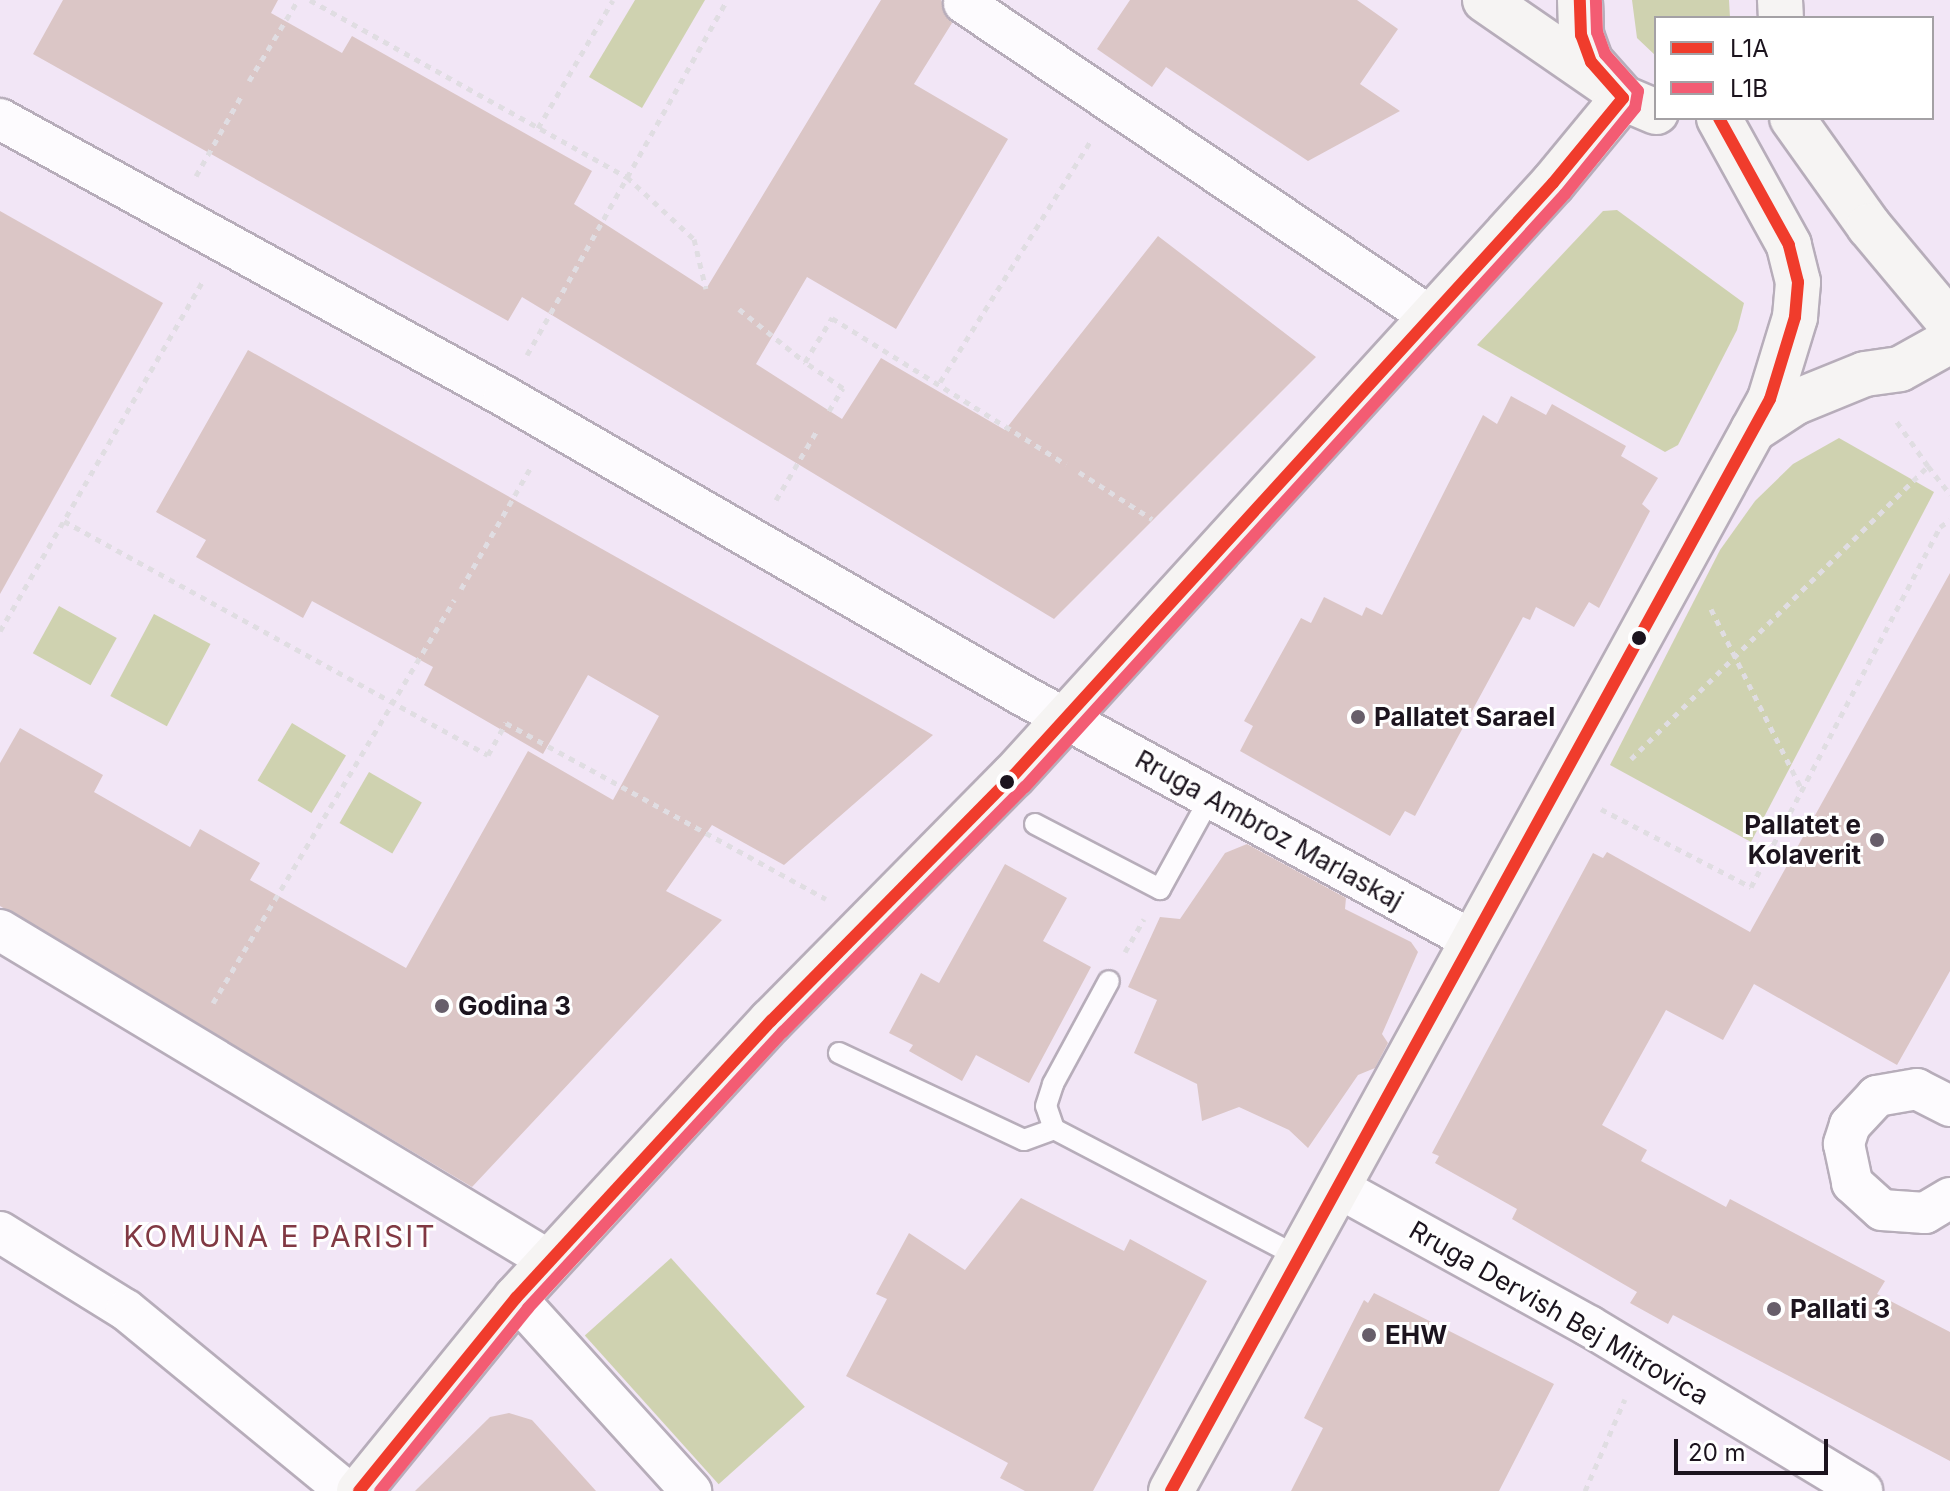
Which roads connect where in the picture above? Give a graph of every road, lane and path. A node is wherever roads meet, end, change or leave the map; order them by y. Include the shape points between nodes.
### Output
1 (298, 0) edge
2 (310, 0) edge
3 (613, 0) edge
4 (727, 0) edge
5 (1485, 0) edge
6 (1580, 0) edge
7 (964, 3) dead end
8 (249, 81) dead end
9 (243, 93) dead end
10 (1629, 98) edge
11 (1114, 104) junction
12 (0, 119) edge
13 (1720, 120) edge
14 (1793, 120) edge
15 (538, 128) junction
16 (627, 177) junction
17 (174, 215) junction
18 (224, 243) junction
19 (706, 289) dead end
20 (739, 309) dead end
21 (1431, 317) junction
22 (1950, 323) edge
23 (1950, 341) edge
24 (805, 362) junction
25 (1865, 374) junction
26 (940, 382) junction
27 (504, 396) junction
28 (829, 411) dead end
29 (555, 425) junction
30 (1753, 430) junction
31 (816, 432) dead end
32 (1066, 464) dead end
33 (1928, 466) junction
34 (1079, 472) dead end
35 (1950, 494) edge
36 (1152, 519) dead end
37 (1950, 520) edge
38 (64, 521) junction
39 (754, 537) junction
40 (1684, 556) junction
41 (461, 589) dead end
42 (454, 600) dead end
43 (0, 631) edge
44 (1735, 657) junction
45 (393, 702) junction
46 (1065, 719) junction
47 (1621, 768) dead end
48 (1558, 786) junction
49 (1802, 790) junction
50 (1210, 798) junction
51 (1035, 824) dead end
52 (1160, 889) junction
53 (869, 923) junction
54 (0, 930) edge
55 (1473, 941) junction
56 (1109, 981) joint
57 (190, 1042) junction
58 (839, 1053) dead end
59 (1946, 1090) edge
60 (1054, 1129) junction
61 (1337, 1187) junction
62 (1950, 1198) edge
63 (0, 1232) edge
64 (1299, 1257) junction
65 (550, 1261) junction
66 (516, 1298) junction
67 (1643, 1358) junction
68 (346, 1491) edge
69 (359, 1491) edge
70 (691, 1491) edge
71 (1171, 1491) edge
72 (1585, 1491) edge
73 (1862, 1491) edge

1 - 8 path
2 - 15 path
3 - 15 path
4 - 16 path
5 - 10 street
6 - 10 street via 1581,35 1591,62
7 - 11 street
9 - 17 path
10 - 21 street
11 - 21 street
11 - 26 path
12 - 17 street, Rruga Ambroz Marlaskaj
13 - 30 street via 1789,245 1798,282 1791,331 1770,399
14 - 22 street via 1869,226
15 - 16 path
16 - 19 path via 694,239
16 - 27 path
17 - 18 street, Rruga Ambroz Marlaskaj
18 - 27 street, Rruga Ambroz Marlaskaj
18 - 38 path
20 - 24 path
21 - 46 street
23 - 25 street via 1900,369
24 - 26 path via 832,318
24 - 28 path via 843,388
25 - 30 street via 1796,402
25 - 33 path
26 - 32 path
27 - 29 street, Rruga Ambroz Marlaskaj
29 - 39 street, Rruga Ambroz Marlaskaj
29 - 41 path
30 - 40 street
31 - 39 path
33 - 35 path
33 - 44 path
34 - 36 path
37 - 49 path via 1940,527
38 - 43 path
38 - 45 path
39 - 46 street, Rruga Ambroz Marlaskaj
40 - 44 path
40 - 48 street
42 - 45 path
44 - 47 path
44 - 49 path
45 - 53 path via 488,755 506,723
45 - 57 path
46 - 50 street, Rruga Ambroz Marlaskaj
46 - 53 street
48 - 49 path via 1751,887
48 - 55 street
50 - 52 lane
50 - 55 street, Rruga Ambroz Marlaskaj
51 - 52 lane
52 - 56 path
53 - 65 street
54 - 57 street
55 - 61 street
56 - 60 lane via 1053,1084 1046,1106
57 - 65 street
58 - 60 lane via 1024,1140
59 - 62 street via 1897,1089 1877,1096 1850,1125 1844,1165 1852,1183 1882,1210 1925,1213
60 - 64 lane
61 - 64 street
61 - 67 street, Rruga Dervish Bej Mitrovica
63 - 68 street via 126,1310
64 - 71 street
65 - 66 street
66 - 69 street
66 - 70 street
67 - 72 path
67 - 73 street, Rruga Dervish Bej Mitrovica

